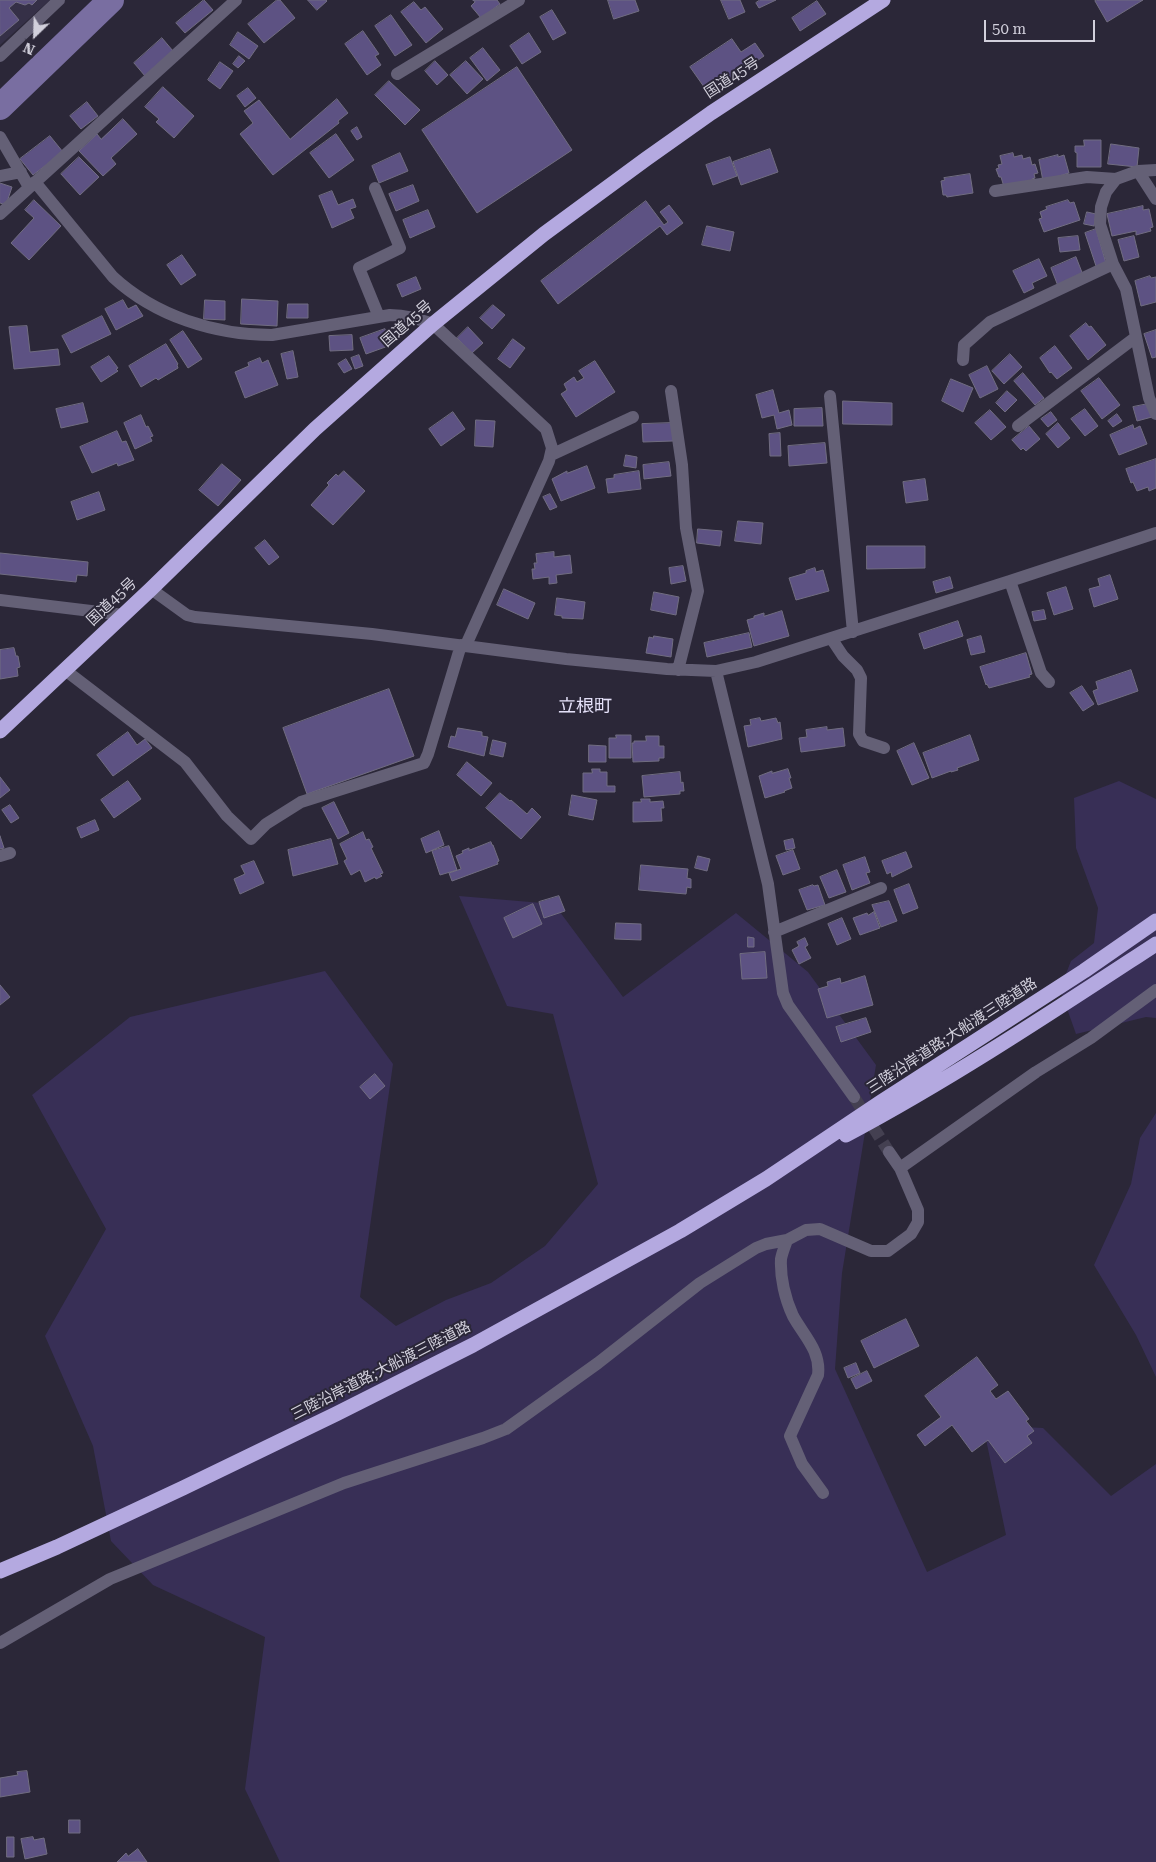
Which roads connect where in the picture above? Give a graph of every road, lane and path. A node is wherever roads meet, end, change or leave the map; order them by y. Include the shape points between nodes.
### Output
1 (59, 0) edge
2 (236, 0) edge
3 (518, 0) edge
4 (883, 0) edge
5 (0, 56) edge
6 (397, 74) dead end
7 (3, 143) edge
8 (1156, 170) edge
9 (1138, 171) junction
10 (21, 172) junction
11 (0, 176) edge
12 (1116, 179) junction
13 (32, 184) junction
14 (375, 188) dead end
15 (995, 191) dead end
16 (1156, 199) edge
17 (0, 214) edge
18 (1113, 264) junction
19 (378, 317) junction
20 (433, 324) junction
21 (1136, 337) junction
22 (963, 360) dead end
23 (1156, 368) edge
24 (1143, 373) junction
25 (671, 391) dead end
26 (830, 396) dead end
27 (1156, 414) edge
28 (633, 417) dead end
29 (1018, 426) dead end
30 (551, 447) junction
31 (1156, 533) edge
32 (1010, 581) junction
33 (151, 589) junction
34 (0, 600) edge
35 (124, 615) junction
36 (853, 632) junction
37 (831, 638) junction
38 (464, 645) junction
39 (65, 670) junction
40 (678, 670) junction
41 (716, 671) junction
42 (1049, 682) dead end
43 (0, 731) edge
44 (884, 748) dead end
45 (882, 888) dead end
46 (1156, 921) edge
47 (774, 932) junction
48 (1156, 944) edge
49 (1156, 990) edge
50 (854, 1097) tunnel mouth
51 (889, 1152) tunnel mouth
52 (900, 1168) junction
53 (766, 1179) junction
54 (787, 1240) junction
55 (823, 1493) dead end
56 (0, 1572) edge
57 (0, 1643) edge

1 - 5 street
2 - 13 street
3 - 6 street
4 - 20 highway, 国道45号 via 646,159 544,234
7 - 10 street
8 - 9 street
9 - 12 street
9 - 16 street
10 - 11 street
10 - 13 street
12 - 15 street via 1087,177
12 - 18 street via 1106,192 1100,224
13 - 17 street
13 - 19 street via 124,287 157,308 189,321 219,330 272,335
14 - 19 street via 400,248 359,268
18 - 21 street via 1126,289
18 - 22 street via 990,322 964,345
19 - 20 street via 404,315
20 - 30 street via 546,429
20 - 33 highway, 国道45号 via 316,429
21 - 24 street
21 - 29 street
23 - 24 street
24 - 27 street
25 - 40 street via 682,466 686,528 698,591
26 - 36 street
28 - 30 street
30 - 38 street
31 - 32 street
32 - 36 street
32 - 42 street via 1041,673
33 - 35 highway, 国道45号
33 - 38 street via 187,615
34 - 35 street
35 - 39 highway, 国道45号
36 - 37 street
37 - 41 street
37 - 44 street via 861,678 859,734 862,742
38 - 39 street via 424,763 301,802 266,824 251,839 227,816 186,764
38 - 40 street
39 - 43 highway, 国道45号
40 - 41 street
41 - 47 street via 768,884
45 - 47 street
46 - 53 highway, 三陸沿岸道路;大船渡三陸道路 via 1084,972
47 - 50 street via 783,994 788,1005
48 - 53 highway, 三陸沿岸道路;大船渡三陸道路 via 888,1113
49 - 52 street
51 - 52 street
52 - 54 street via 918,1210 918,1222 911,1234 888,1251 871,1251 820,1229 806,1230
53 - 56 highway, 三陸沿岸道路;大船渡三陸道路 via 680,1231 473,1345 183,1488
54 - 55 street via 781,1258 783,1286 792,1314 815,1351 819,1365 818,1375 790,1436 802,1464
54 - 57 street via 756,1248 700,1283 598,1363 506,1429 344,1483 110,1580

